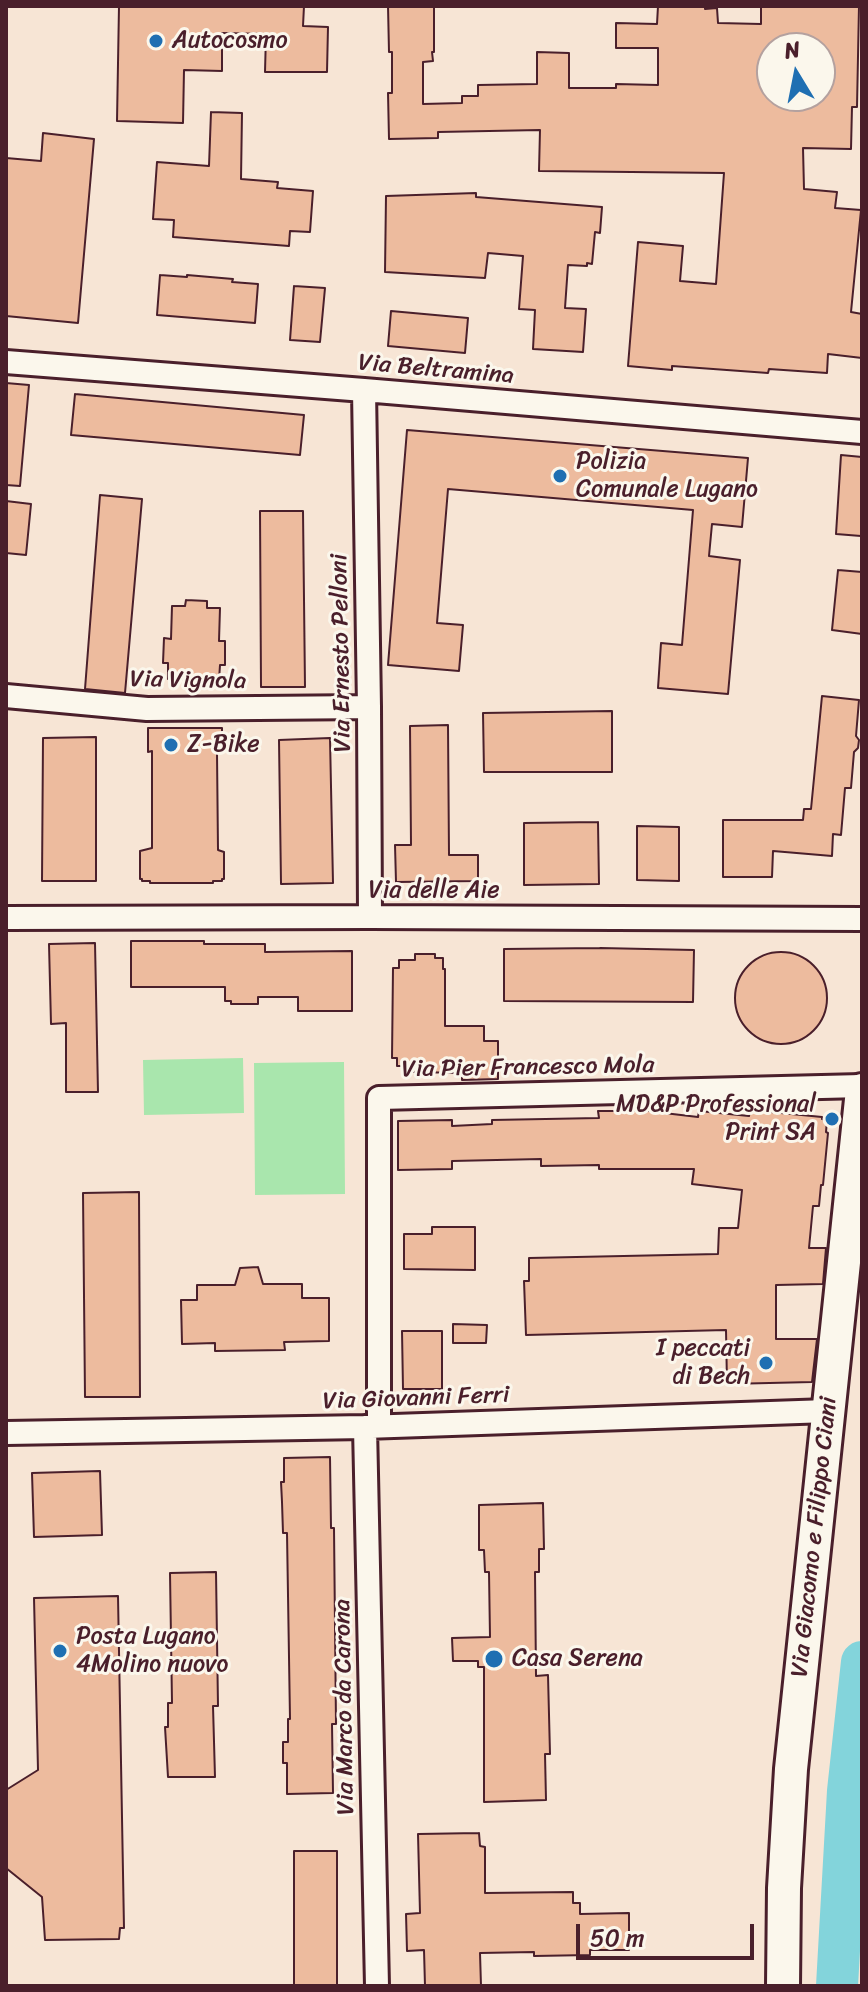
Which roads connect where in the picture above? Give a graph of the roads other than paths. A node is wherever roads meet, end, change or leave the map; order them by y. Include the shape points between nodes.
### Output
1 (6, 362) edge
2 (364, 390) junction
3 (862, 432) edge
4 (6, 696) edge
5 (369, 707) junction
6 (370, 917) junction
7 (6, 918) edge
8 (862, 919) edge
9 (862, 1088) edge
10 (828, 1411) junction
11 (372, 1426) junction
12 (6, 1433) edge
13 (377, 1986) edge
14 (783, 1986) edge

1 - 2 street, Via Beltramina
2 - 3 street, Via Beltramina
2 - 5 street, Via Ernesto Pelloni
4 - 5 street, Via Vignola via 147,709
5 - 6 street, Via Ernesto Pelloni
6 - 7 street, Via delle Aie
6 - 8 street, Via delle Aie
9 - 10 main road, Via Giacomo e Filippo Ciani
9 - 11 street, Via Pier Francesco Mola via 379,1098
10 - 11 street, Via Giovanni Ferri
10 - 14 main road, Via Giacomo e Filippo Ciani via 786,1833
11 - 12 street, Via Giovanni Ferri
11 - 13 street, Via Marco da Carona

